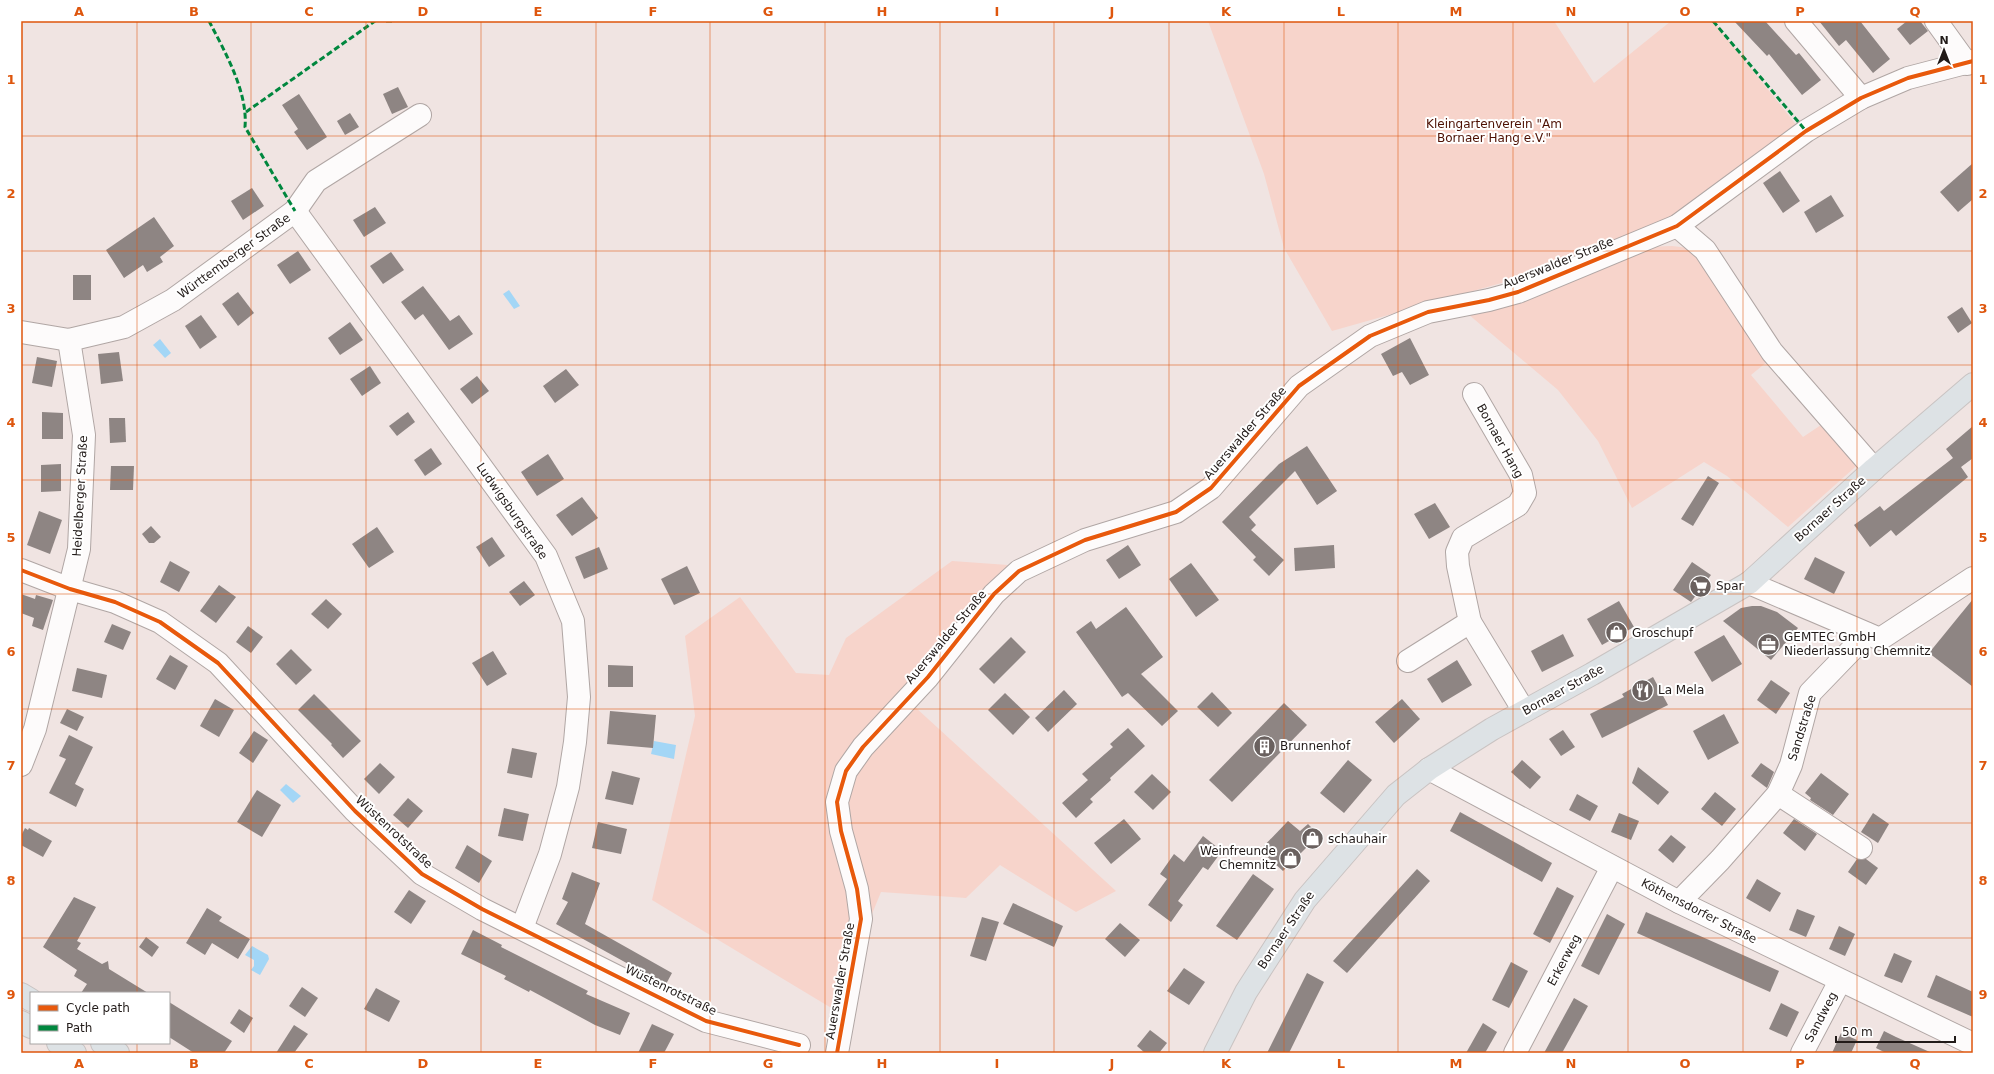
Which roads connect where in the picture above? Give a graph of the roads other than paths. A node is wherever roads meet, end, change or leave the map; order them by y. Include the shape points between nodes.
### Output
1 (1796, 21) edge
2 (1936, 21) edge
3 (1970, 63) edge
4 (1861, 98) junction
5 (420, 115) dead end
6 (295, 211) junction
7 (1677, 226) junction
8 (21, 332) edge
9 (69, 340) junction
10 (1973, 384) edge
11 (1474, 394) dead end
12 (1874, 469) junction
13 (21, 570) edge
14 (1973, 578) edge
15 (1749, 583) junction
16 (70, 589) junction
17 (1470, 622) junction
18 (1867, 634) junction
19 (1408, 661) dead end
20 (1524, 711) junction
21 (21, 765) edge
22 (1429, 769) junction
23 (1778, 794) junction
24 (1861, 848) dead end
25 (1612, 868) junction
26 (1679, 902) junction
27 (522, 928) junction
28 (1840, 981) junction
29 (21, 994) edge
30 (30, 999) edge
31 (21, 1022) edge
32 (30, 1026) edge
33 (60, 1044) edge
34 (104, 1044) edge
35 (1973, 1044) edge
36 (799, 1045) dead end
37 (75, 1053) edge
38 (118, 1053) edge
39 (837, 1053) edge
40 (1215, 1053) edge
41 (1515, 1053) edge
42 (1802, 1053) edge

1 - 4 street
2 - 3 street, Auerswalder Straße
3 - 4 street, Auerswalder Straße via 1908,78
4 - 7 street, Auerswalder Straße via 1806,131
5 - 6 street, Württemberger Straße via 316,181
6 - 9 street, Württemberger Straße via 173,300 124,327
6 - 27 street, Ludwigsburgstraße via 546,556 573,621 579,697 573,757 568,787 550,854
7 - 12 street via 1705,250 1772,352
7 - 39 street, Auerswalder Straße via 1518,292 1428,312 1370,336 1299,386 1211,488 1176,512 1085,540 1019,571 994,594 928,678 863,747 846,771 837,802 861,918
8 - 9 street, Württemberger Straße
9 - 16 street, Heidelberger Straße via 84,435 80,549
10 - 12 main road, Bornaer Straße
11 - 17 street, Bornaer Hang via 1521,474 1525,493 1518,505 1463,538 1457,552
12 - 15 main road, Bornaer Straße
13 - 16 street, Wüstenrotstraße
14 - 18 street via 1880,639
15 - 18 street
15 - 20 main road, Bornaer Straße
16 - 21 street, Heidelberger Straße via 35,729
16 - 27 street, Wüstenrotstraße via 115,602 160,622 218,663 355,811 422,874 482,909
17 - 19 street
17 - 20 street, Bornaer Hang
18 - 23 street, Sandstraße via 1810,693 1791,765
20 - 22 main road, Bornaer Straße
22 - 25 street, Köthensdorfer Straße
22 - 40 main road, Bornaer Straße via 1396,795 1305,900 1246,992
23 - 24 street
23 - 26 street, Sandstraße
25 - 26 street, Köthensdorfer Straße
25 - 41 street, Erkerweg
26 - 28 street, Köthensdorfer Straße
27 - 36 street, Wüstenrotstraße via 706,1021
28 - 35 street, Köthensdorfer Straße
28 - 42 street, Sandweg
29 - 30 main road
31 - 32 main road
33 - 37 main road
34 - 38 main road

